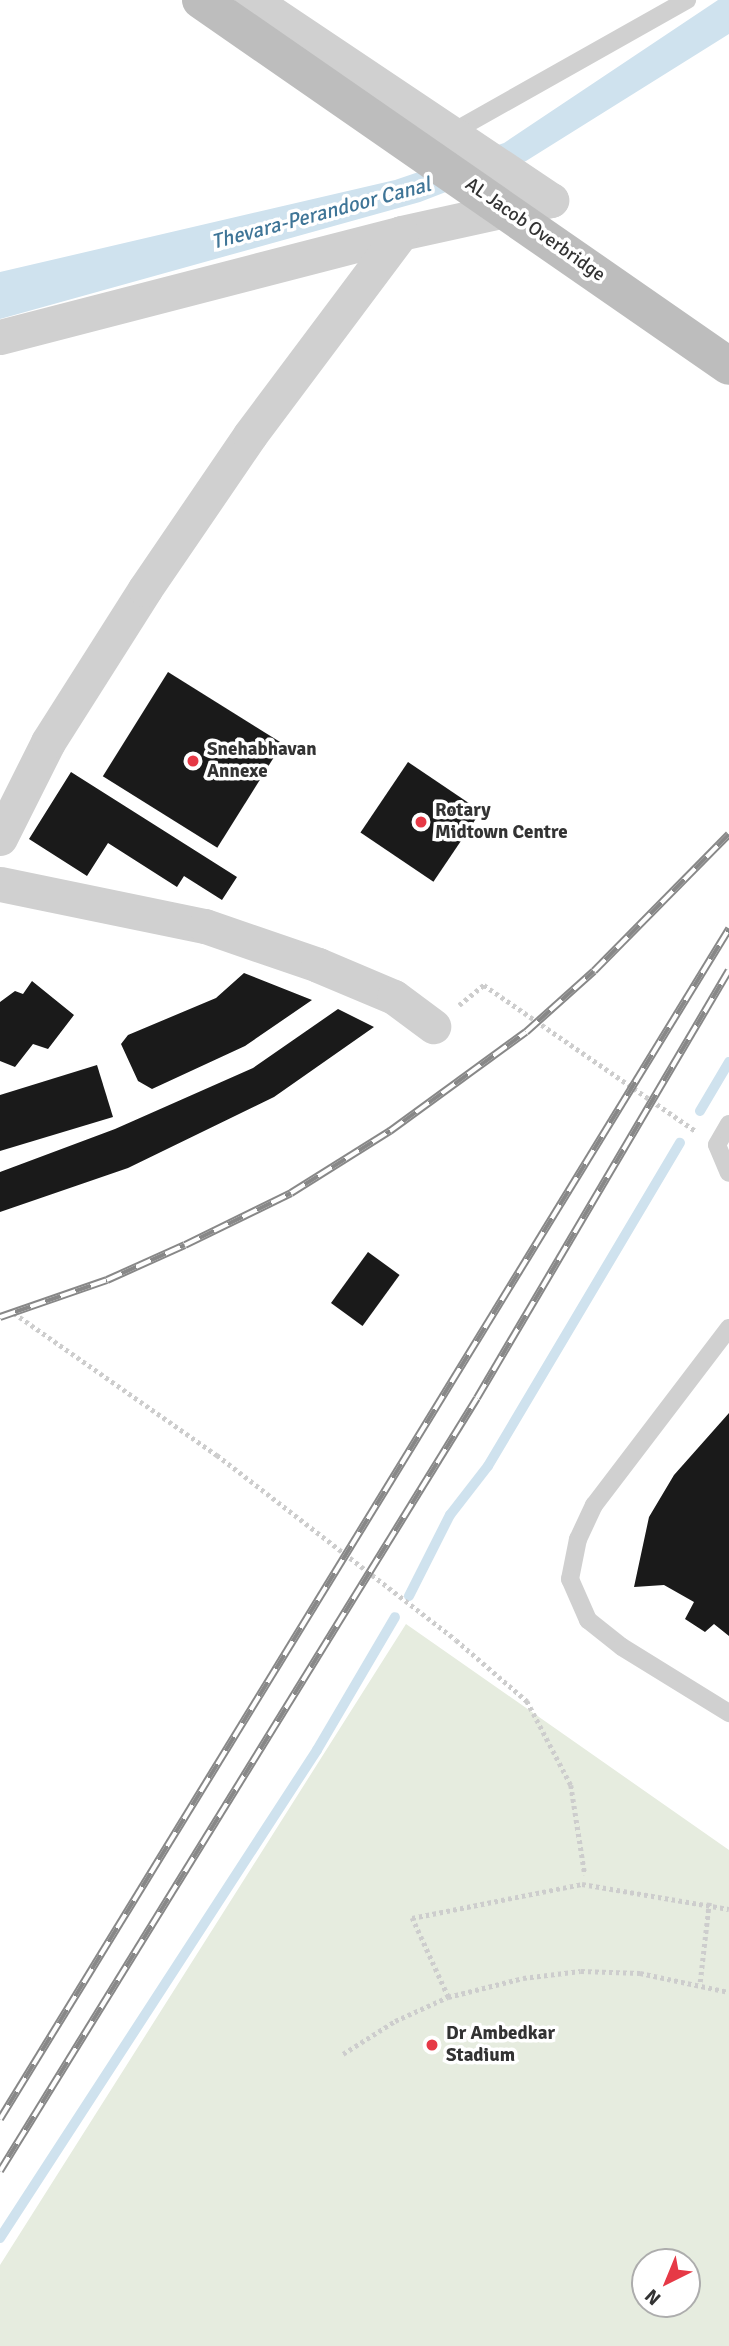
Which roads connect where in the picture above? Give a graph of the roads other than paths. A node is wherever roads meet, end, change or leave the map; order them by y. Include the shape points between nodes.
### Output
1 (201, 0) edge
2 (253, 0) edge
3 (687, 0) edge
4 (457, 137) junction
5 (401, 233) junction
6 (0, 337) edge
7 (729, 366) edge
8 (0, 838) edge
9 (0, 884) edge
10 (433, 1026) road end
11 (729, 1124) edge
12 (729, 1173) edge
13 (729, 1328) edge
14 (729, 1713) edge

1 - 7 main road, AL Jacob Overbridge, bridge
2 - 4 street
3 - 4 lane
4 - 5 street via 551,200
5 - 6 street
5 - 8 street via 250,436 145,589 48,742
9 - 10 street via 205,926 318,964 394,997
11 - 12 lane via 717,1145
13 - 14 lane via 594,1504 578,1539 570,1578 588,1620 622,1647

